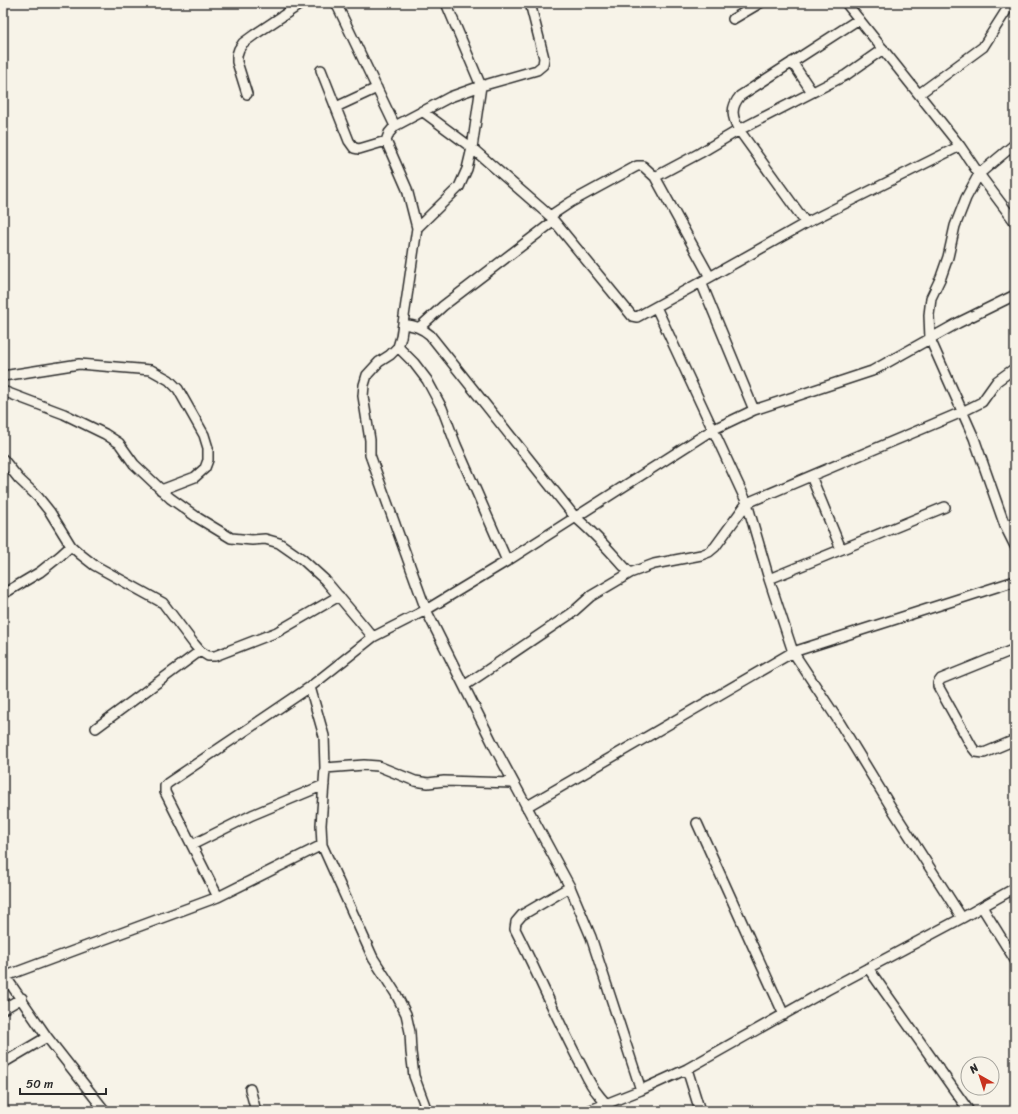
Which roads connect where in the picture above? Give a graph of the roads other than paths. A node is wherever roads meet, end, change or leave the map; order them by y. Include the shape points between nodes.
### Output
1 (302, 3) edge
2 (336, 3) edge
3 (446, 3) edge
4 (530, 3) edge
5 (760, 3) edge
6 (846, 3) edge
7 (1011, 3) edge
8 (733, 19) dead end
9 (859, 19) junction
10 (883, 49) junction
11 (792, 62) junction
12 (321, 70) dead end
13 (481, 86) junction
14 (377, 88) junction
15 (812, 92) junction
16 (247, 94) dead end
17 (919, 94) junction
18 (336, 107) junction
19 (422, 112) junction
20 (395, 126) junction
21 (739, 130) junction
22 (386, 141) junction
23 (1015, 144) edge
24 (960, 146) junction
25 (472, 148) junction
26 (979, 174) junction
27 (655, 177) junction
28 (552, 218) junction
29 (1015, 222) edge
30 (806, 223) junction
31 (417, 228) junction
32 (710, 277) junction
33 (701, 282) junction
34 (1015, 295) edge
35 (656, 307) junction
36 (403, 324) junction
37 (420, 327) junction
38 (930, 339) junction
39 (398, 347) junction
40 (1015, 368) edge
41 (3, 376) edge
42 (3, 390) edge
43 (754, 410) junction
44 (962, 412) junction
45 (712, 430) junction
46 (3, 459) edge
47 (811, 476) junction
48 (161, 490) junction
49 (747, 503) junction
50 (945, 507) dead end
51 (575, 517) junction
52 (1015, 522) edge
53 (1005, 526) junction
54 (71, 546) junction
55 (1015, 546) edge
56 (841, 549) junction
57 (507, 561) junction
58 (630, 573) junction
59 (769, 579) junction
60 (1015, 581) edge
61 (3, 594) edge
62 (339, 596) junction
63 (426, 610) junction
64 (374, 637) junction
65 (1015, 649) edge
66 (200, 651) junction
67 (793, 652) junction
68 (464, 686) junction
69 (310, 687) junction
70 (96, 728) dead end
71 (1015, 740) edge
72 (325, 768) junction
73 (513, 783) junction
74 (324, 785) junction
75 (526, 807) junction
76 (697, 823) dead end
77 (192, 845) junction
78 (322, 845) junction
79 (570, 887) junction
80 (1015, 888) edge
81 (218, 897) junction
82 (982, 907) junction
83 (962, 918) junction
84 (1015, 960) edge
85 (868, 968) junction
86 (4, 974) edge
87 (22, 998) junction
88 (3, 1009) edge
89 (784, 1015) junction
90 (47, 1037) junction
91 (3, 1063) edge
92 (687, 1069) junction
93 (250, 1089) dead end
94 (641, 1090) junction
95 (609, 1107) edge
96 (105, 1111) edge
97 (256, 1111) edge
98 (427, 1111) edge
99 (588, 1111) edge
100 (700, 1111) edge
101 (969, 1111) edge

1 - 16 street via 243,43 239,49 237,62
2 - 14 street
3 - 13 street
4 - 13 street via 544,58 543,65 537,70
5 - 8 street
6 - 9 street
7 - 17 street via 983,47
9 - 10 street
9 - 11 street
10 - 15 street via 846,74
10 - 17 street
11 - 15 street
11 - 21 street via 740,96 735,102 732,110 734,122
12 - 18 street
13 - 19 street via 450,97
13 - 25 street
14 - 18 street
14 - 20 street
15 - 21 street
17 - 24 street
18 - 22 street via 354,148 359,149
19 - 20 street
19 - 25 street
20 - 22 street
21 - 27 street
21 - 30 street
22 - 31 street via 407,189
23 - 26 street
24 - 26 street
24 - 30 street
25 - 28 street
25 - 31 street via 459,187
26 - 29 street
26 - 38 street via 960,212 941,277 931,298
27 - 28 street via 643,166 637,166 570,202
27 - 32 street
28 - 35 street via 632,316 637,317
28 - 37 street
30 - 32 street
31 - 36 street
32 - 33 street
33 - 35 street
33 - 43 street
34 - 38 street
35 - 45 street
36 - 37 street
36 - 39 street
37 - 51 street via 434,340
38 - 43 street via 872,371
38 - 44 street
39 - 57 street via 427,380 442,408
39 - 63 street via 367,375 363,396 370,455
40 - 44 street via 997,380 982,402
41 - 48 street via 79,364 151,370 169,380 178,389 204,435 208,460 205,468 195,477
42 - 48 street via 64,414 105,434 119,443 134,464
43 - 45 street
44 - 47 street
44 - 53 street via 974,438
45 - 49 street
45 - 51 street
46 - 54 street via 46,507
47 - 49 street
47 - 56 street
48 - 62 street via 198,518 231,538 279,542 302,559
49 - 58 street via 709,552 654,564
49 - 59 street
50 - 56 street
51 - 57 street
51 - 58 street via 597,536
52 - 53 street
53 - 55 street
54 - 61 street via 40,572
54 - 66 street via 94,565 163,603
56 - 59 street
57 - 63 street
58 - 68 street via 591,596 572,613
59 - 67 street
60 - 67 street
62 - 64 street
62 - 66 street via 276,632 215,656 208,656
63 - 64 street
63 - 68 street
64 - 69 street
65 - 71 street via 941,679 938,683 976,752 984,753
66 - 70 street
67 - 75 street
67 - 83 street
68 - 73 street
69 - 72 street via 324,736
69 - 77 street via 165,786 165,792
72 - 73 street via 378,766 415,781 428,783
72 - 74 street
73 - 75 street
74 - 77 street via 252,815
74 - 78 street via 320,825
75 - 79 street
76 - 89 street
77 - 81 street
78 - 81 street
78 - 98 street via 373,958 406,1014 414,1076
79 - 94 street via 591,936
79 - 95 street via 522,915 516,922 515,929 590,1084
80 - 82 street
81 - 86 street
82 - 83 street
82 - 84 street
83 - 85 street
85 - 89 street
85 - 101 street
86 - 87 street
87 - 88 street
87 - 90 street
89 - 92 street
90 - 91 street
90 - 96 street
92 - 94 street
92 - 100 street
93 - 97 street
94 - 95 street
95 - 99 street

